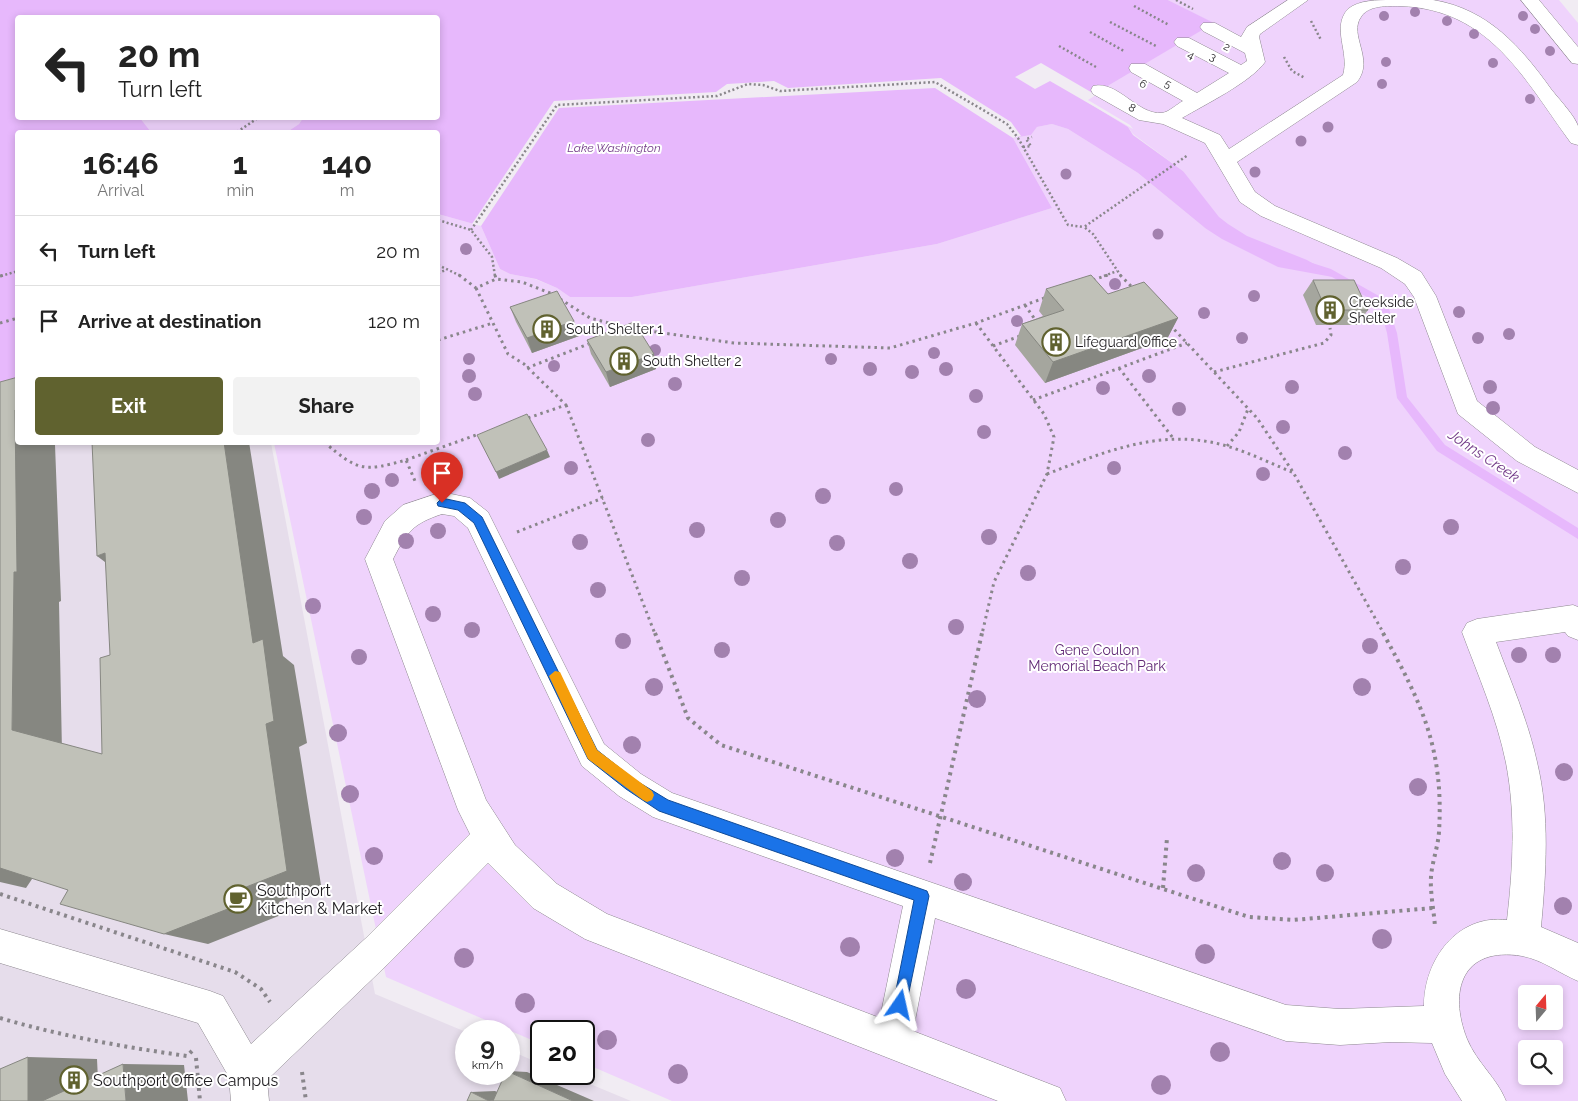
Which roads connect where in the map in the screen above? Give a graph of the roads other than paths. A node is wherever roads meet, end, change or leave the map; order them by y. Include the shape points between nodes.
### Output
1 (1299, 0) edge
2 (1465, 0) edge
3 (1530, 0) edge
4 (1183, 37) joint
5 (1578, 59) edge
6 (1131, 66) road end
7 (1246, 66) junction
8 (1103, 82) road end
9 (1192, 104) junction
10 (1578, 111) edge
11 (1167, 119) junction
12 (1578, 139) edge
13 (1225, 160) junction
14 (1578, 482) edge
15 (1578, 627) edge
16 (491, 837) junction
17 (922, 896) junction
18 (1522, 937) junction
19 (0, 946) edge
20 (1578, 963) edge
21 (1445, 1025) junction
22 (893, 1042) junction
23 (249, 1087) edge
24 (1046, 1101) edge
25 (1487, 1101) edge

1 - 7 lane via 1253,30
2 - 10 lane via 1502,21 1519,35
3 - 5 lane
4 - 7 lane, 4
4 - 7 lane, 2
6 - 9 lane, 6
7 - 9 lane
8 - 11 lane, 8 via 1146,116
9 - 11 lane
11 - 13 lane, 8 via 1213,139
12 - 13 lane via 1504,41 1483,25 1427,4 1377,2 1358,9 1350,17 1349,31 1356,62 1353,75 1343,85
13 - 14 lane via 1247,197 1268,211 1389,263 1413,278 1425,296 1467,407 1526,454
15 - 18 lane via 1573,618 1477,632 1508,716 1525,780 1530,863
16 - 17 lane via 474,810 379,559 395,529 412,513 442,503 461,506 478,520 593,755 630,785 664,806
16 - 22 lane via 503,857 545,896 597,927
16 - 23 lane via 378,950
17 - 21 lane via 1286,1023 1340,1027
17 - 22 lane
18 - 20 lane via 1549,946
18 - 21 lane via 1496,936 1472,944 1455,959 1444,980 1442,1008
19 - 23 lane via 210,1009
21 - 25 lane via 1456,1058
22 - 24 lane

